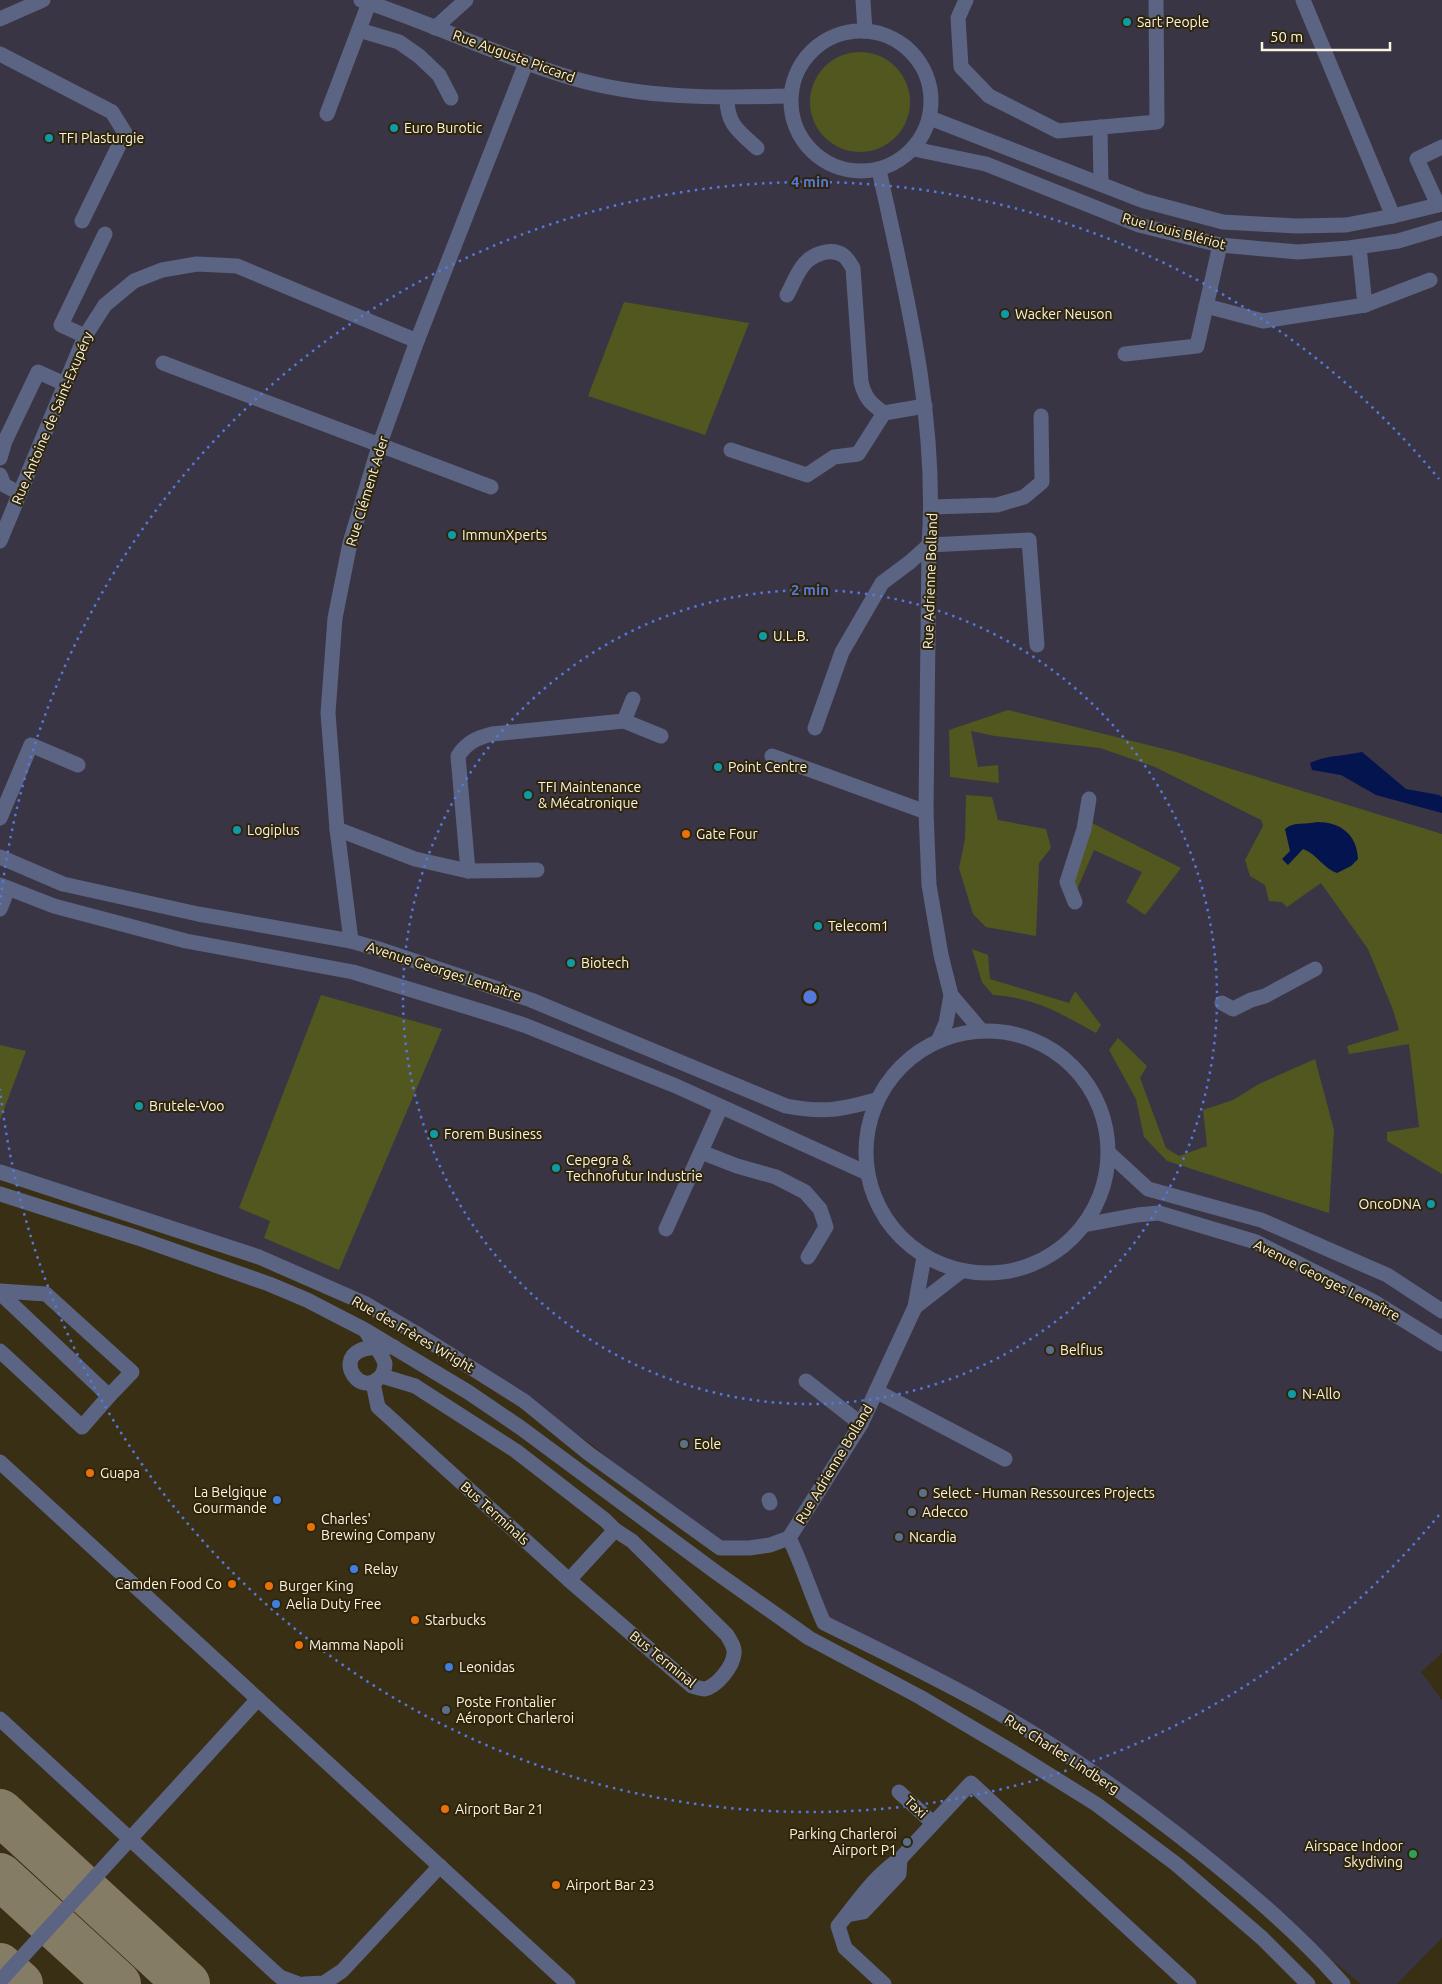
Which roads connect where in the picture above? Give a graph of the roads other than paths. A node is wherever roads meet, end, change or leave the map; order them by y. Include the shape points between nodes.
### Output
1 (43, 0) edge
2 (466, 0) edge
3 (863, 0) edge
4 (966, 0) edge
5 (1156, 0) edge
6 (1303, 0) edge
7 (365, 1) edge
8 (0, 18) edge
9 (435, 28) junction
10 (359, 30) junction
11 (865, 31) junction
12 (0, 54) edge
13 (526, 64) junction
14 (791, 96) junction
15 (451, 98) dead end
16 (727, 98) junction
17 (327, 114) dead end
18 (930, 118) junction
19 (1100, 127) junction
20 (1442, 147) edge
21 (756, 148) dead end
22 (914, 149) junction
23 (879, 170) junction
24 (1102, 184) junction
25 (1440, 204) edge
26 (1393, 216) junction
27 (82, 221) dead end
28 (1442, 228) edge
29 (105, 234) dead end
30 (1220, 245) junction
31 (1359, 247) junction
32 (1430, 280) dead end
33 (787, 295) dead end
34 (1365, 305) junction
35 (1206, 306) junction
36 (85, 336) junction
37 (417, 341) junction
38 (1125, 354) dead end
39 (163, 363) dead end
40 (65, 384) junction
41 (925, 406) junction
42 (884, 413) junction
43 (1041, 416) dead end
44 (379, 446) junction
45 (731, 450) dead end
46 (0, 458) edge
47 (0, 475) edge
48 (491, 487) dead end
49 (19, 493) junction
50 (932, 507) junction
51 (0, 541) edge
52 (929, 545) junction
53 (1037, 645) dead end
54 (633, 699) dead end
55 (624, 720) junction
56 (815, 728) dead end
57 (661, 736) dead end
58 (772, 756) dead end
59 (78, 765) dead end
60 (1089, 799) dead end
61 (926, 812) junction
62 (0, 818) edge
63 (337, 829) junction
64 (0, 858) edge
65 (536, 870) dead end
66 (468, 871) junction
67 (4, 887) edge
68 (1075, 902) dead end
69 (0, 909) edge
70 (351, 941) junction
71 (1315, 969) dead end
72 (951, 995) junction
73 (1222, 1002) dead end
74 (980, 1029) junction
75 (939, 1039) junction
76 (876, 1100) junction
77 (721, 1107) junction
78 (701, 1152) junction
79 (1110, 1154) junction
80 (0, 1172) edge
81 (867, 1173) junction
82 (0, 1194) edge
83 (1089, 1224) junction
84 (666, 1229) dead end
85 (808, 1257) dead end
86 (924, 1257) junction
87 (960, 1272) junction
88 (0, 1292) edge
89 (915, 1307) junction
90 (1442, 1310) edge
91 (365, 1330) junction
92 (1442, 1344) edge
93 (376, 1347) junction
94 (394, 1347) junction
95 (0, 1351) edge
96 (378, 1379) junction
97 (806, 1381) dead end
98 (876, 1391) junction
99 (109, 1396) junction
100 (861, 1424) junction
101 (1005, 1459) dead end
102 (0, 1462) edge
103 (610, 1525) junction
104 (789, 1538) junction
105 (569, 1580) junction
106 (258, 1699) junction
107 (0, 1719) edge
108 (899, 1792) dead end
109 (933, 1823) junction
110 (130, 1839) junction
111 (440, 1866) junction
112 (0, 1981) edge
113 (299, 1984) edge
114 (304, 1984) edge
115 (568, 1984) edge
116 (884, 1984) edge
117 (1189, 1984) edge
118 (1308, 1984) edge
119 (1343, 1984) edge

1 - 8 street
2 - 9 street
3 - 11 street
4 - 19 street via 958,18 961,66 990,96 1058,131
5 - 19 street via 1157,122
6 - 26 street
7 - 9 street, Rue Auguste Piccard
7 - 10 street
9 - 13 street, Rue Auguste Piccard
10 - 15 street via 399,42 419,56 439,75
10 - 17 street
11 - 14 street via 842,33 816,47 806,56 795,76
11 - 18 street via 885,35 904,45 918,59 928,78 932,98
12 - 27 street via 112,112 125,133
13 - 16 street, Rue Auguste Piccard via 612,87 666,95
13 - 37 street, Rue Clément Ader
14 - 16 street, Rue Auguste Piccard
14 - 23 street via 792,118 801,139 816,156 835,167 856,172
16 - 21 street via 727,112 734,127
18 - 22 street
18 - 24 street, Rue Louis Blériot
19 - 24 street
20 - 25 street via 1417,159
22 - 23 street via 898,162
22 - 30 street, Rue Louis Blériot via 986,164 1139,225
23 - 41 street, Rue Adrienne Bolland
24 - 26 street, Rue Louis Blériot via 1144,201 1223,222 1336,225
25 - 26 street, Rue Louis Blériot
28 - 31 street, Rue Louis Blériot via 1398,241
29 - 36 street via 61,325
30 - 31 street, Rue Louis Blériot via 1298,252
30 - 35 street
31 - 34 street
32 - 34 street
33 - 42 street via 803,265 814,257 826,252 845,256 853,268 861,382 865,395
34 - 35 street via 1263,321
35 - 38 street via 1197,346
36 - 37 street, Rue Antoine de Saint-Exupéry via 105,305 134,282 162,270 196,264 237,266
36 - 40 street, Rue Antoine de Saint-Exupéry
37 - 44 street, Rue Clément Ader
39 - 44 street
40 - 46 street via 38,372
40 - 49 street, Rue Antoine de Saint-Exupéry
41 - 42 street
41 - 50 street, Rue Adrienne Bolland
42 - 45 street via 858,454 834,457 807,475
43 - 50 street via 1042,482 1024,497 997,505
44 - 48 street
44 - 63 street, Rue Clément Ader via 350,543 334,618 328,713
47 - 49 street via 4,485
49 - 51 street, Rue Antoine de Saint-Exupéry
50 - 52 street, Rue Adrienne Bolland
52 - 53 street via 1029,540
52 - 56 street via 882,583 842,652
52 - 61 street, Rue Adrienne Bolland
54 - 55 street
55 - 57 street
55 - 66 street via 492,734 478,737 464,746 458,756
58 - 61 street
59 - 62 street via 31,745
60 - 68 street via 1084,829 1067,882
61 - 72 street, Rue Adrienne Bolland via 929,885
63 - 66 street via 415,859
63 - 70 street, Rue Clément Ader
64 - 70 street, Avenue Georges Lemaître via 63,884 198,914
65 - 66 street
67 - 69 street
67 - 77 street, Avenue Georges Lemaître via 54,906 186,941 352,972 487,1013 524,1025
70 - 76 street, Avenue Georges Lemaître via 531,1000 786,1106 812,1111 844,1109
71 - 73 street via 1233,1009
72 - 74 street, Rue Adrienne Bolland
72 - 75 street, Rue Adrienne Bolland via 946,1023
74 - 75 street
74 - 79 street via 1008,1031 1043,1043 1075,1066 1101,1105
75 - 76 street via 905,1061
76 - 81 street via 866,1135
77 - 78 street
77 - 81 street, Avenue Georges Lemaître
78 - 84 street
78 - 85 street via 776,1176 805,1192 820,1209 826,1228
79 - 83 street
79 - 90 street, Avenue Georges Lemaître via 1148,1189 1261,1220 1387,1275
80 - 104 street, Rue des Frères Wright via 259,1257 364,1303 524,1401 588,1453 720,1548 770,1545
81 - 86 street via 890,1227
82 - 91 street via 269,1284
83 - 87 street via 1036,1265 1006,1274
83 - 92 street, Avenue Georges Lemaître via 1160,1213 1256,1242 1376,1303
86 - 87 street
86 - 89 street, Rue Adrienne Bolland
87 - 89 street, Rue Adrienne Bolland
88 - 99 street
88 - 99 street via 46,1294 132,1372
89 - 98 street, Rue Adrienne Bolland
91 - 93 street
91 - 94 street
93 - 94 street
93 - 96 street via 385,1364
93 - 96 street via 359,1351 350,1364 352,1375 361,1383
94 - 118 street via 513,1423 809,1638 920,1697 1096,1804 1176,1864 1262,1938
95 - 99 street via 82,1427
96 - 103 street, Bus Terminal via 415,1386 516,1451
96 - 105 street, Bus Terminals via 378,1407
97 - 100 street
98 - 100 street, Rue Adrienne Bolland
98 - 101 street
100 - 104 street, Rue Adrienne Bolland
102 - 106 street
103 - 105 street
103 - 105 street, Bus Terminal via 632,1541 727,1635 734,1654 723,1675 707,1688 692,1686
104 - 119 street, Rue Charles Lindberg via 803,1565 824,1624 983,1704 1080,1764 1164,1823 1260,1901
106 - 110 street
106 - 111 street
107 - 110 street
108 - 109 street, Taxi
109 - 116 street via 895,1862 895,1871 858,1908 851,1909 838,1926 845,1948
109 - 117 street via 971,1783
110 - 112 street
110 - 113 street via 280,1977
111 - 114 street via 342,1971 324,1983
111 - 115 street

